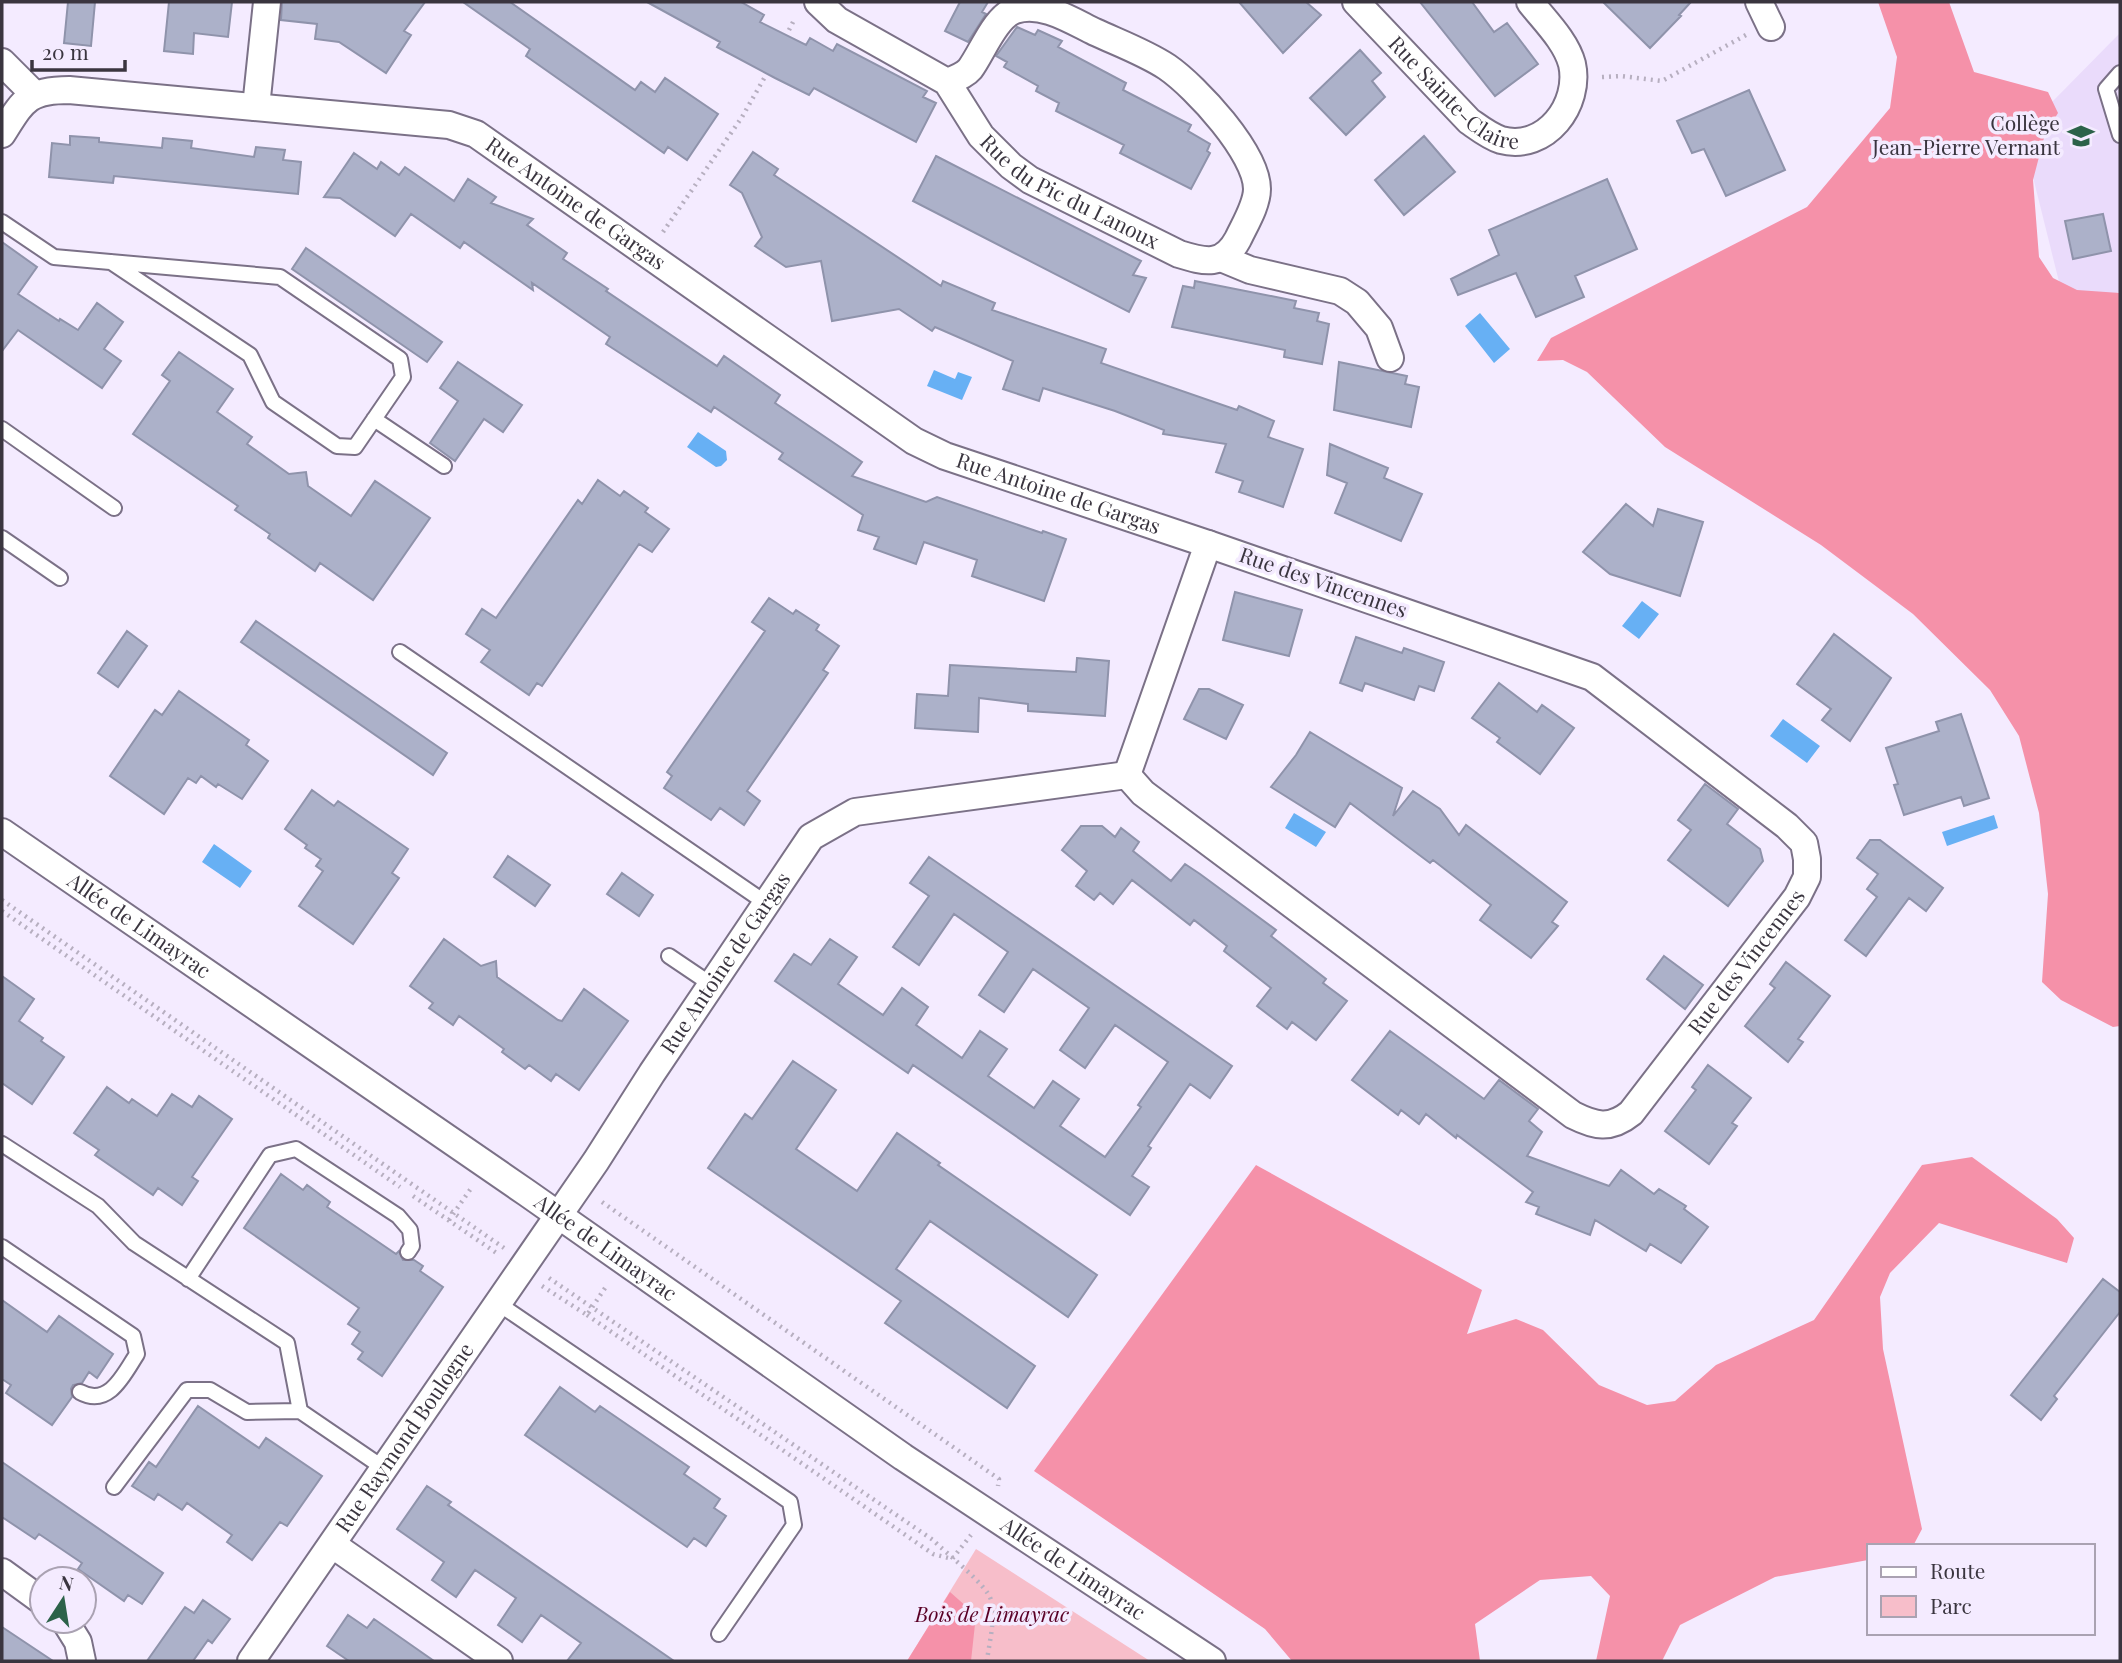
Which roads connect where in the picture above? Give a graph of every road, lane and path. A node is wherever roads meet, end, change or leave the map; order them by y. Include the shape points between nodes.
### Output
1 (267, 2) edge
2 (818, 2) edge
3 (1356, 2) edge
4 (1530, 2) edge
5 (1759, 2) edge
6 (1771, 27) joint
7 (2, 62) edge
8 (2120, 73) edge
9 (766, 75) dead end
10 (1574, 78) junction
11 (947, 82) junction
12 (34, 94) junction
13 (256, 107) junction
14 (2, 134) edge
15 (2120, 135) edge
16 (2, 222) edge
17 (646, 255) junction
18 (1221, 258) junction
19 (111, 262) junction
20 (1390, 358) dead end
21 (374, 419) junction
22 (2, 430) edge
23 (444, 466) dead end
24 (114, 508) dead end
25 (2, 538) edge
26 (1208, 544) junction
27 (60, 578) dead end
28 (400, 652) dead end
29 (1128, 775) junction
30 (2, 832) edge
31 (2, 900) edge
32 (766, 903) junction
33 (2, 911) edge
34 (669, 956) dead end
35 (712, 985) junction
36 (2, 1144) edge
37 (479, 1177) dead end
38 (605, 1192) dead end
39 (455, 1212) junction
40 (559, 1216) junction
41 (449, 1220) junction
42 (2, 1247) edge
43 (408, 1252) dead end
44 (522, 1268) junction
45 (188, 1279) junction
46 (610, 1281) dead end
47 (499, 1304) junction
48 (592, 1307) junction
49 (587, 1315) junction
50 (80, 1392) dead end
51 (300, 1411) junction
52 (385, 1469) junction
53 (114, 1487) dead end
54 (998, 1489) dead end
55 (974, 1531) dead end
56 (333, 1545) junction
57 (952, 1559) junction
58 (2, 1572) edge
59 (28, 1591) edge
60 (719, 1634) dead end
61 (74, 1635) edge
62 (82, 1661) edge
63 (251, 1661) edge
64 (499, 1661) edge
65 (987, 1661) edge
66 (1212, 1661) edge

1 - 13 street
2 - 11 street, Rue du Pic du Lanoux via 837,20
3 - 10 street, Rue Sainte-Claire via 1469,121 1503,141 1521,141 1554,126 1572,97
4 - 10 street via 1566,49
5 - 6 street
6 - 10 path via 1740,36 1662,81 1621,76
7 - 12 street
8 - 15 lane via 2106,89
9 - 17 path
11 - 18 street, Rue du Pic du Lanoux via 981,136 1030,180 1179,254 1205,262
11 - 18 street via 968,71 1006,16 1025,9 1055,12 1166,66 1191,86 1242,147 1252,167 1257,189 1252,208 1236,242
12 - 13 street, Rue Antoine de Gargas via 69,90
12 - 14 street
13 - 17 street, Rue Antoine de Gargas via 449,125 477,134
16 - 19 lane via 54,257
17 - 26 street, Rue Antoine de Gargas via 914,441 945,456
18 - 20 street, Rue du Pic du Lanoux via 1250,270 1340,291 1357,302 1379,328
19 - 21 lane via 250,355 272,402 337,446 355,447
19 - 21 lane via 280,277 400,359 403,377
21 - 23 lane
22 - 24 lane
25 - 27 lane
26 - 29 street
26 - 29 street, Rue des Vincennes via 1592,677 1787,826 1804,843 1807,877 1797,897 1631,1112 1619,1122 1604,1125 1573,1115 1143,793
28 - 32 lane
29 - 32 street, Rue Antoine de Gargas via 855,812 811,837
30 - 40 street, Allée de Limayrac
31 - 39 path
32 - 35 street, Rue Antoine de Gargas
33 - 41 path
34 - 35 lane
35 - 40 street, Rue Antoine de Gargas
36 - 45 lane via 98,1206 134,1243
37 - 39 path
38 - 54 path via 601,1201 999,1479
39 - 41 path
39 - 44 path
40 - 44 street, Rue Raymond Boulogne
40 - 66 street, Allée de Limayrac via 903,1457
41 - 44 path
42 - 50 lane via 133,1336 137,1354 113,1390 99,1397
43 - 45 lane via 410,1230 398,1216 296,1149 270,1155
44 - 47 street, Rue Raymond Boulogne
44 - 48 path
44 - 49 path
45 - 51 lane via 287,1343
46 - 48 path
47 - 52 street, Rue Raymond Boulogne
47 - 60 lane via 790,1502 794,1525
48 - 49 path
48 - 57 path via 933,1540
49 - 57 path via 933,1555
51 - 52 lane
51 - 53 lane via 247,1412 209,1390 187,1390
52 - 56 street, Rue Raymond Boulogne
55 - 57 path
56 - 63 street, Rue Raymond Boulogne
56 - 64 street
57 - 65 path via 984,1585 991,1597
58 - 59 street
61 - 62 street

